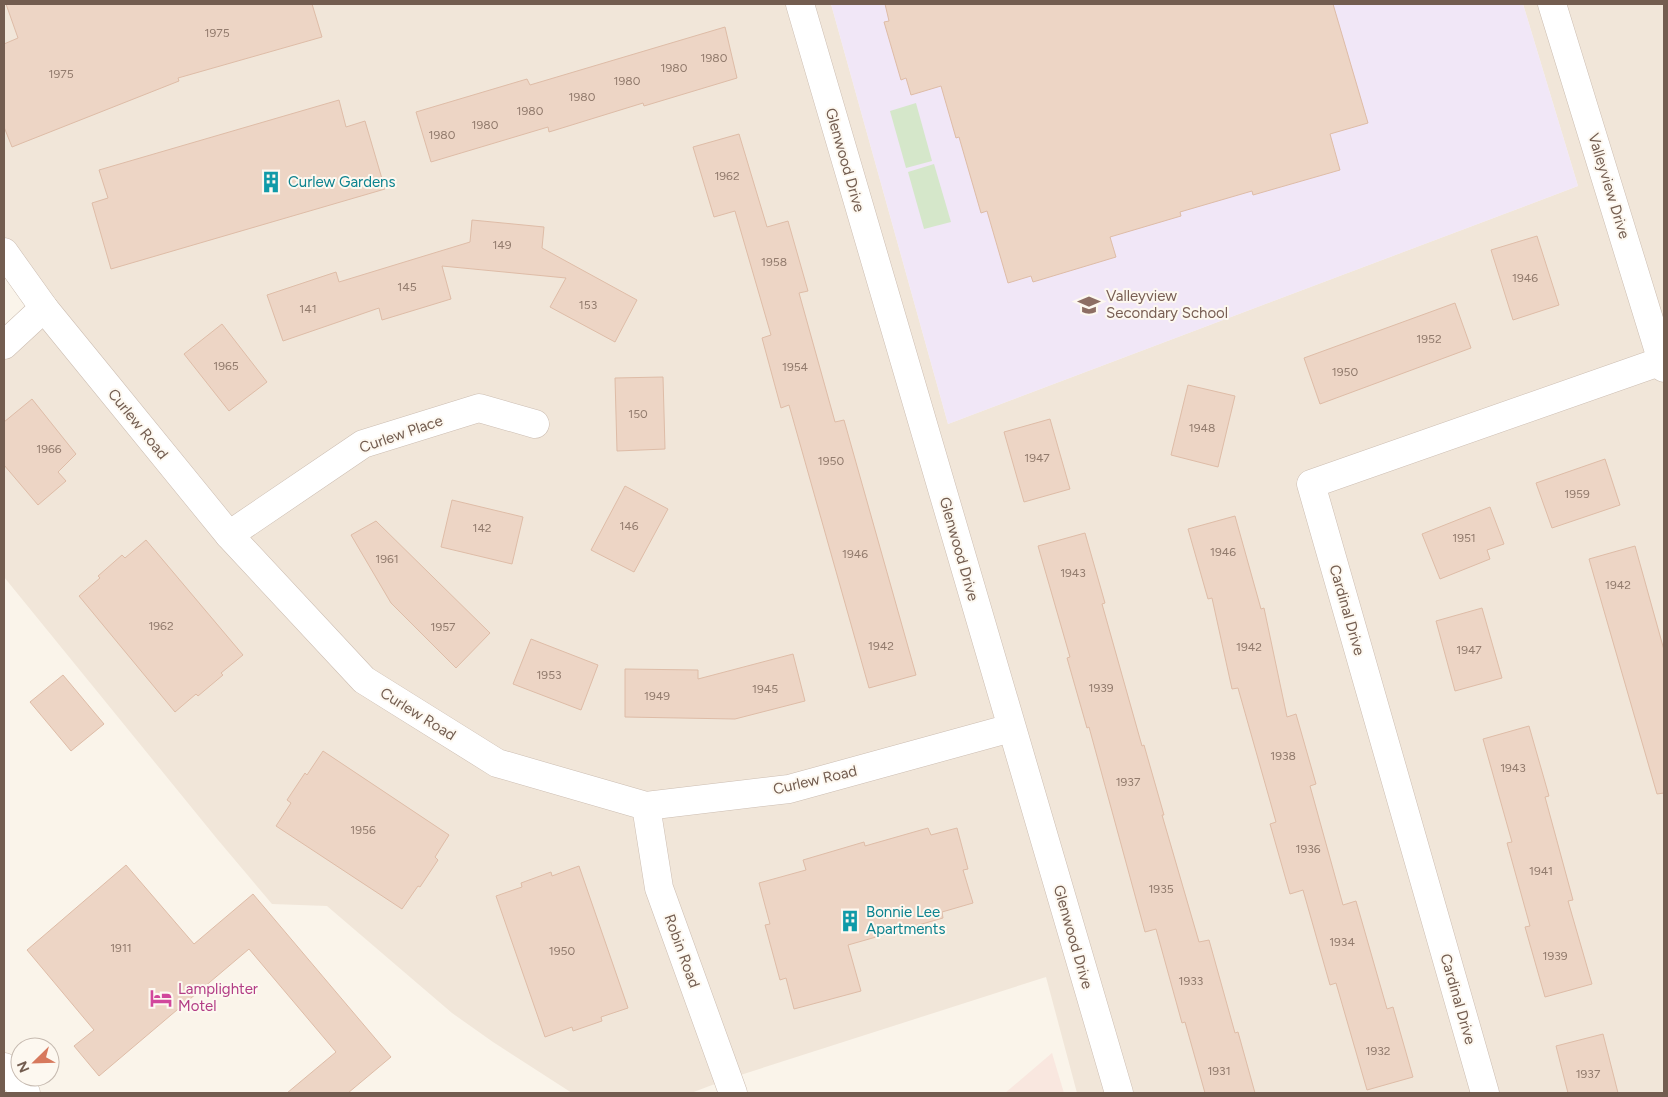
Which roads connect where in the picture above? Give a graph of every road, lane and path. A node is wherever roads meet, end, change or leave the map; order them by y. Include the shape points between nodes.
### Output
1 (800, 4) edge
2 (1552, 4) edge
3 (4, 252) edge
4 (44, 308) junction
5 (4, 345) edge
6 (1663, 364) edge
7 (535, 424) dead end
8 (229, 535) junction
9 (1011, 728) junction
10 (646, 806) junction
11 (4, 1067) edge
12 (26, 1093) edge
13 (733, 1093) edge
14 (1119, 1093) edge
15 (1484, 1093) edge

1 - 9 street, Glenwood Drive
2 - 6 street, Valleyview Drive
3 - 4 street, Curlew Road
4 - 5 street
4 - 8 street, Curlew Road
6 - 15 street, Cardinal Drive via 1311,484
7 - 8 street, Curlew Place via 479,408 363,444
8 - 10 street, Curlew Road via 364,680 497,763
9 - 10 street, Curlew Road via 789,789
9 - 14 street, Glenwood Drive
10 - 13 street, Robin Road via 659,888
11 - 12 street

